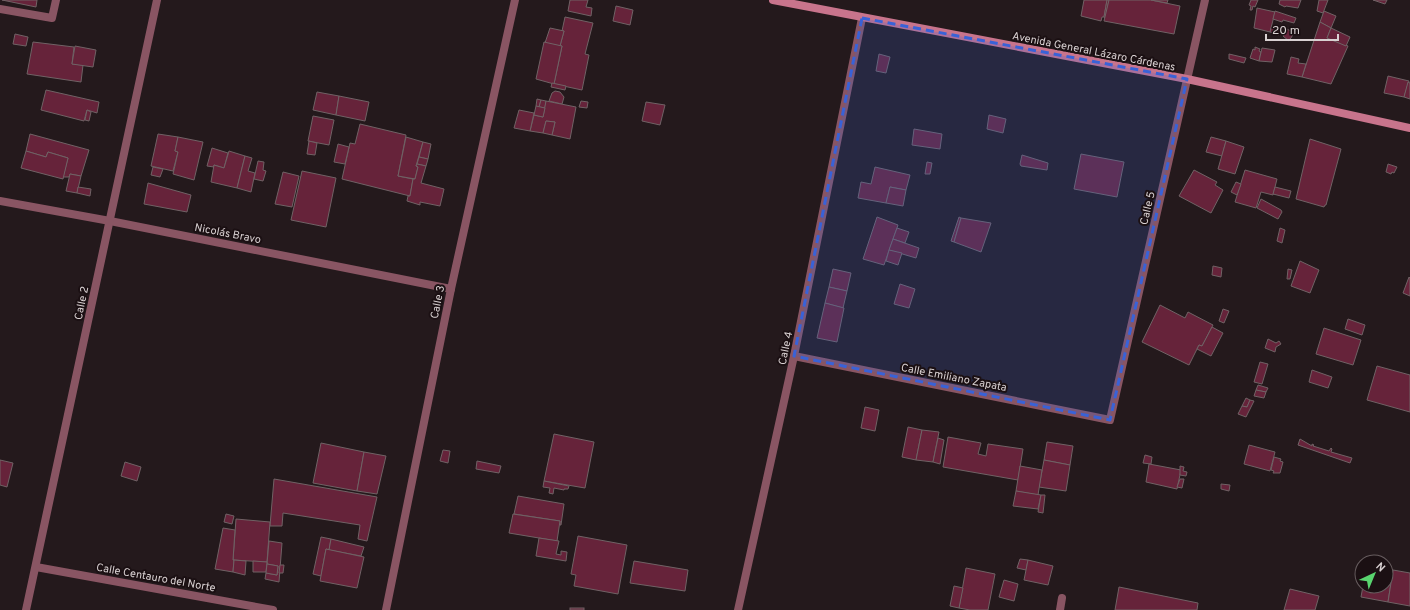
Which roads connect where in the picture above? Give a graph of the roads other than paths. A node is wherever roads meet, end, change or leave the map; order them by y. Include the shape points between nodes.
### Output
1 (56, 0) edge
2 (157, 0) edge
3 (515, 0) edge
4 (772, 0) edge
5 (1205, 0) edge
6 (0, 9) edge
7 (862, 18) junction
8 (1187, 79) junction
9 (1410, 128) edge
10 (0, 201) edge
11 (110, 221) junction
12 (451, 289) junction
13 (794, 356) junction
14 (1110, 420) joint
15 (36, 566) junction
16 (1062, 598) dead end
17 (26, 610) edge
18 (273, 610) edge
19 (386, 610) edge
20 (738, 610) edge
21 (1060, 610) edge

1 - 6 street via 52,18
2 - 11 street, Calle 2
3 - 12 street, Calle 3
4 - 7 main road, Avenida General Lázaro Cárdenas
5 - 8 street, Calle 5
7 - 8 main road, Avenida General Lázaro Cárdenas
7 - 13 street, Calle 4
8 - 9 main road, Avenida General Lázaro Cárdenas
8 - 14 street, Calle 5
10 - 11 street, Nicolás Bravo
11 - 12 street, Nicolás Bravo
11 - 15 street, Calle 2
12 - 19 street, Calle 3
13 - 14 street, Calle Emiliano Zapata
13 - 20 street, Calle 4
15 - 17 street, Calle 2
15 - 18 street, Calle Centauro del Norte
16 - 21 street

